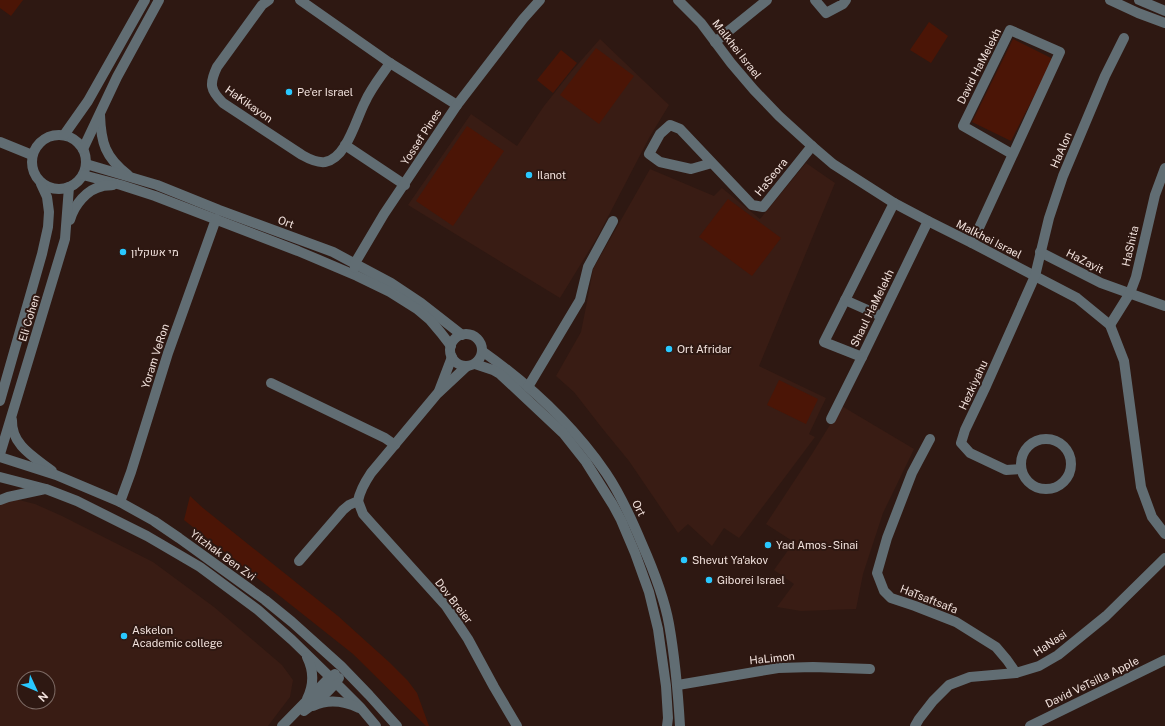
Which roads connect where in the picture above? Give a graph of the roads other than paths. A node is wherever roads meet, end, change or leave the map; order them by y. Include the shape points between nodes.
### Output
1 (145, 0) edge
2 (159, 0) edge
3 (269, 0) edge
4 (300, 0) edge
5 (540, 0) edge
6 (544, 0) edge
7 (678, 0) edge
8 (688, 0) edge
9 (767, 0) edge
10 (815, 0) edge
11 (846, 0) edge
12 (1110, 0) edge
13 (1142, 1) edge
14 (1165, 11) edge
15 (1138, 13) junction
16 (523, 19) junction
17 (701, 23) junction
18 (1165, 23) edge
19 (1124, 38) dead end
20 (716, 42) junction
21 (390, 63) junction
22 (457, 104) junction
23 (99, 112) junction
24 (64, 135) junction
25 (0, 142) edge
26 (346, 145) junction
27 (812, 146) junction
28 (83, 150) junction
29 (1012, 154) junction
30 (32, 155) junction
31 (712, 163) junction
32 (86, 164) junction
33 (1165, 168) edge
34 (82, 175) junction
35 (131, 178) junction
36 (41, 184) junction
37 (121, 185) junction
38 (405, 185) junction
39 (69, 187) junction
40 (894, 203) junction
41 (216, 219) junction
42 (612, 221) dead end
43 (928, 221) junction
44 (65, 239) junction
45 (972, 243) junction
46 (1040, 252) junction
47 (355, 263) junction
48 (357, 276) junction
49 (1034, 276) junction
50 (1130, 293) junction
51 (845, 300) junction
52 (1165, 306) edge
53 (881, 316) junction
54 (1110, 325) junction
55 (462, 335) junction
56 (482, 351) junction
57 (451, 352) junction
58 (862, 357) junction
59 (471, 365) junction
60 (271, 383) dead end
61 (528, 387) junction
62 (438, 394) junction
63 (0, 401) edge
64 (13, 410) junction
65 (831, 419) dead end
66 (930, 439) dead end
67 (395, 445) junction
68 (0, 454) edge
69 (0, 457) edge
70 (1021, 469) junction
71 (56, 475) junction
72 (0, 477) edge
73 (46, 489) junction
74 (0, 500) edge
75 (358, 501) junction
76 (120, 502) junction
77 (1165, 534) edge
78 (1165, 558) edge
79 (299, 561) dead end
80 (306, 653) junction
81 (1165, 660) edge
82 (870, 669) dead end
83 (344, 670) junction
84 (1016, 673) junction
85 (333, 680) junction
86 (678, 685) junction
87 (305, 706) junction
88 (365, 712) junction
89 (282, 726) edge
90 (287, 726) edge
91 (376, 726) edge
92 (397, 726) edge
93 (517, 726) edge
94 (667, 726) edge
95 (680, 726) edge
96 (915, 726) edge
97 (1030, 726) edge

1 - 24 street via 88,101
2 - 23 street
3 - 26 street, HaKikayon via 262,5 217,67 211,85 214,94 223,103 312,160 325,162 335,158
4 - 21 street
5 - 16 street, Yossef Pines
6 - 16 street, Yossef Pines
7 - 17 street, Malkhei Israel
8 - 17 street, Malkhei Israel
9 - 20 street
10 - 11 street via 826,13
12 - 15 street
13 - 14 street
13 - 15 street
15 - 18 street
16 - 22 street, Yossef Pines
17 - 20 street, Malkhei Israel
19 - 46 street, HaAlon via 1105,76 1063,176
20 - 27 street, Malkhei Israel via 754,90
21 - 22 street
21 - 26 street, HaKikayon via 365,100
22 - 38 street, Yossef Pines
23 - 28 street
23 - 35 street via 104,147 119,169
24 - 28 street via 72,138
24 - 30 street via 44,139
25 - 30 street
26 - 38 street
27 - 31 street, HaSeora via 763,207 752,205
27 - 40 street, Malkhei Israel via 833,164
28 - 32 street
29 - 29 street, David HaMelekh via 1060,52 1010,30 963,126
29 - 45 street, David HaMelekh
30 - 36 street via 33,171
31 - 31 street, HaSeora via 691,169 660,162 649,154 660,134 670,125 680,129
32 - 34 street
32 - 35 street, Ort
33 - 50 street, HaShita via 1154,195 1136,277
34 - 37 street, Ort
34 - 39 street
35 - 47 street, Ort via 157,185 333,252
36 - 39 street via 55,189
36 - 63 street, Eli Cohen via 47,197 48,227
37 - 41 street, Ort
37 - 44 street via 102,186 89,192 72,212
38 - 47 street, Yossef Pines via 384,214
39 - 44 street, Eli Cohen
40 - 43 street, Malkhei Israel
40 - 51 street, Shaul HaMelekh
41 - 48 street, Ort
41 - 76 street, Yoram VeRon via 168,353
42 - 61 street via 588,267 580,300
43 - 45 street, Malkhei Israel
43 - 53 street, Shaul HaMelekh
44 - 64 street, Eli Cohen
45 - 49 street, Malkhei Israel
46 - 49 street, HaAlon
46 - 50 street, HaZayit via 1101,283
47 - 48 street
47 - 55 street, Ort via 421,303
48 - 57 street, Ort via 390,292 430,320 441,333
49 - 54 street, Malkhei Israel via 1078,298
49 - 70 street, Hezkiyahu via 961,443 970,453 1006,470
50 - 52 street, HaZayit
50 - 54 street, HaShita
51 - 53 street
51 - 58 street, Shaul HaMelekh via 824,342
53 - 58 street, Shaul HaMelekh
54 - 77 street, Malkhei Israel via 1124,361 1141,487 1152,517
55 - 56 street via 476,337 480,341
55 - 57 street via 453,341
56 - 59 street via 480,358
56 - 61 street, Ort
57 - 59 street via 458,364
57 - 62 street
58 - 65 street
59 - 62 street
59 - 94 street, Ort via 494,370 500,374 563,433 586,462 613,505 641,569 658,629 666,686
60 - 67 street
61 - 86 street, Ort via 578,436 607,474 626,509 646,551 660,590 669,623
62 - 67 street
64 - 68 street, Eli Cohen
64 - 71 street via 14,437 22,447
66 - 84 street, HaTsaftsafa via 912,473 886,538 877,574 884,591 891,598 956,622 996,647
67 - 75 street via 364,483
69 - 71 street, Yitzhak Ben Zvi
70 - 70 street via 1034,487 1051,489 1066,480 1072,462 1065,446 1050,438 1042,439 1027,446 1020,461
71 - 76 street, Yitzhak Ben Zvi
72 - 73 street, Yitzhak Ben Zvi
73 - 74 street
73 - 80 street, Yitzhak Ben Zvi via 111,517 200,567 258,610
75 - 79 street via 343,510
75 - 93 street, Dov Breier via 363,514 446,606 468,639
76 - 83 street, Yitzhak Ben Zvi via 154,521 265,600
78 - 84 street, HaNasi via 1106,616 1058,655 1039,666
80 - 85 street, Yitzhak Ben Zvi
80 - 87 street via 313,676
81 - 97 street, David VeTsilla Apple
82 - 86 street, HaLimon via 778,668
83 - 85 street
83 - 92 street, Yitzhak Ben Zvi
84 - 96 street, HaNasi via 970,677 949,685 933,701
85 - 87 street
85 - 88 street, Yitzhak Ben Zvi
86 - 95 street, Ort
87 - 88 street via 336,702 354,706
87 - 89 street
87 - 90 street
88 - 91 street, Yitzhak Ben Zvi

